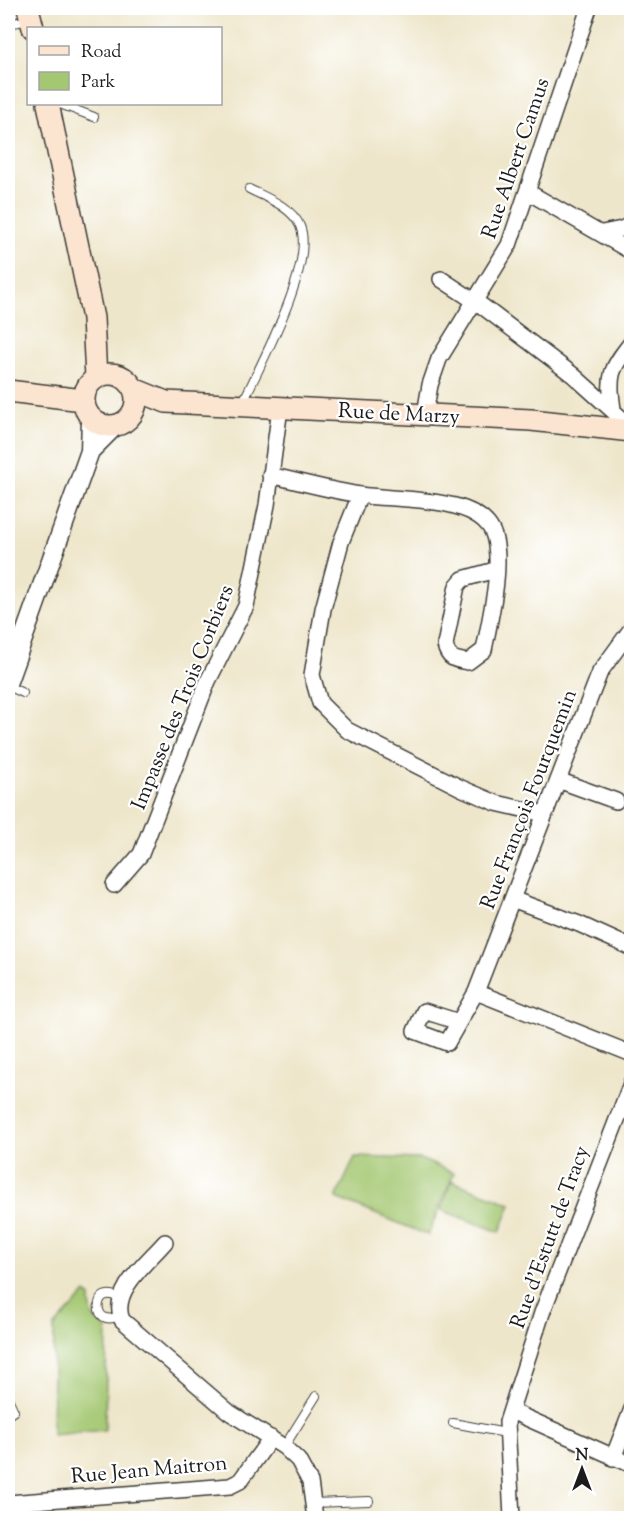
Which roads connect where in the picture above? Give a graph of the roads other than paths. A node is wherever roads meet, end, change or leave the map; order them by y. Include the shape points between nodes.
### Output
1 (589, 8) edge
2 (31, 18) edge
3 (8, 24) edge
4 (48, 105) edge
5 (63, 105) edge
6 (94, 117) dead end
7 (249, 189) dead end
8 (528, 192) junction
9 (632, 224) edge
10 (602, 233) junction
11 (632, 252) edge
12 (441, 279) dead end
13 (475, 301) junction
14 (632, 342) edge
15 (106, 376) junction
16 (609, 382) junction
17 (134, 389) junction
18 (8, 392) edge
19 (593, 392) junction
20 (166, 402) junction
21 (242, 406) junction
22 (280, 408) junction
23 (613, 409) junction
24 (87, 410) junction
25 (134, 412) junction
26 (425, 414) junction
27 (114, 427) junction
28 (632, 429) edge
29 (90, 451) junction
30 (270, 475) junction
31 (360, 495) junction
32 (495, 570) junction
33 (632, 628) edge
34 (8, 678) edge
35 (23, 693) dead end
36 (558, 780) junction
37 (616, 801) dead end
38 (544, 814) junction
39 (114, 885) dead end
40 (512, 899) junction
41 (632, 948) edge
42 (476, 992) junction
43 (459, 1022) dead end
44 (632, 1054) edge
45 (632, 1080) edge
46 (165, 1242) dead end
47 (316, 1396) dead end
48 (8, 1398) edge
49 (632, 1409) edge
50 (8, 1414) edge
51 (508, 1422) junction
52 (453, 1423) dead end
53 (278, 1442) junction
54 (612, 1458) junction
55 (632, 1466) edge
56 (369, 1501) dead end
57 (8, 1503) edge
58 (314, 1511) edge
59 (512, 1518) edge

1 - 8 street, Rue Albert Camus
2 - 3 lane
4 - 15 main road
5 - 6 lane
7 - 21 lane via 275,201 294,216 303,238 302,263 288,303
8 - 10 street
8 - 13 street, Rue Albert Camus via 509,245
9 - 10 street
10 - 11 street
12 - 13 street
13 - 19 street
13 - 26 street, Rue Albert Camus via 439,359
14 - 16 street via 616,360
15 - 17 main road via 130,383
15 - 24 main road via 85,392
16 - 19 street
16 - 23 street
17 - 20 main road, Rue de Marzy
17 - 25 main road
18 - 24 main road
19 - 23 street
20 - 21 main road, Rue de Marzy
20 - 25 main road, Rue de Marzy
21 - 22 main road, Rue de Marzy
22 - 26 main road, Rue de Marzy
22 - 30 street, Impasse des Trois Corbiers
23 - 28 street
24 - 27 main road via 105,427
24 - 29 street
25 - 27 main road
26 - 28 main road, Rue de Marzy
27 - 29 street
29 - 34 street
30 - 31 street
30 - 39 street, Impasse des Trois Corbiers via 246,606 208,681 141,854
31 - 32 street via 436,501 480,517 494,535
31 - 38 street via 341,542 323,609 312,675 320,703 348,730 461,788
32 - 32 street via 484,650 468,662 454,660 445,645 457,586 463,579
33 - 36 street, Rue François Fourquemin via 600,672
34 - 35 lane
36 - 37 street
36 - 38 street, Rue François Fourquemin
38 - 40 street, Rue François Fourquemin
40 - 41 street
40 - 42 street, Rue François Fourquemin
42 - 43 street, Rue François Fourquemin
42 - 44 street
45 - 51 street, Rue d'Estutt de Tracy via 542,1313
46 - 53 street via 123,1291 122,1320 229,1412
47 - 53 lane
48 - 50 lane via 15,1411
49 - 54 street
51 - 52 lane
51 - 54 street
51 - 59 street
53 - 57 street, Rue Jean Maitron via 240,1481 230,1486
53 - 58 street via 297,1460 310,1482
54 - 55 street
56 - 58 lane

